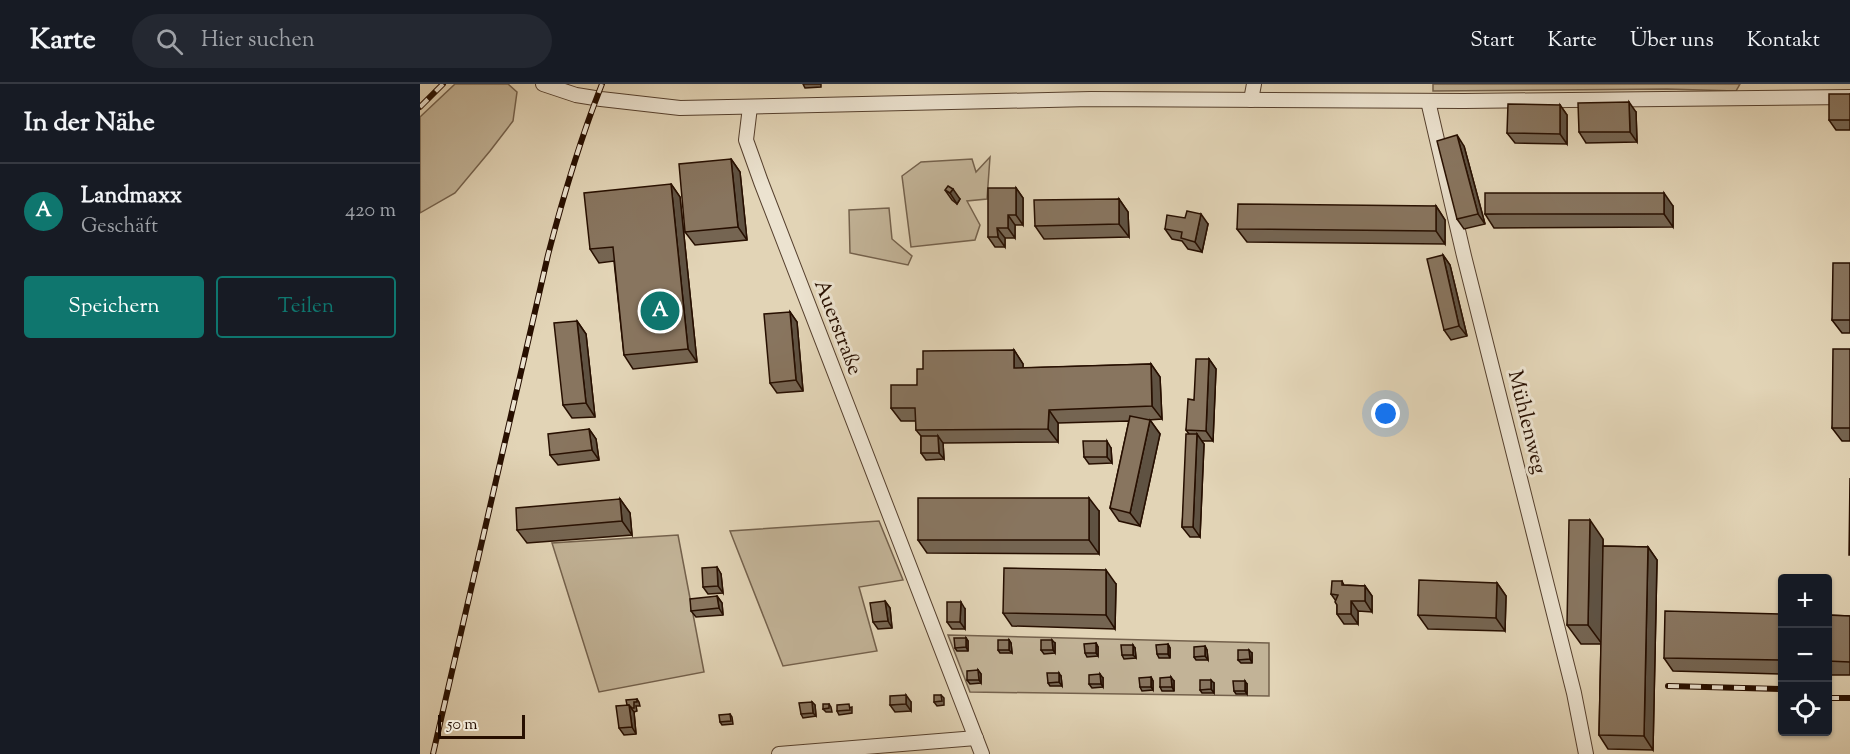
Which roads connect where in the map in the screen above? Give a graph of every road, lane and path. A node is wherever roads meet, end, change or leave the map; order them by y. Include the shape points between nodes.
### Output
1 (543, 84) edge
2 (1254, 84) edge
3 (1850, 97) edge
4 (1251, 99) junction
5 (1428, 101) junction
6 (750, 107) junction
7 (976, 738) junction
8 (779, 754) edge
9 (982, 754) edge
10 (1586, 754) edge

1 - 6 street via 576,95 624,102 680,108
2 - 4 street
3 - 5 street
4 - 5 street
4 - 6 street
5 - 10 street, Mühlenweg
6 - 7 street, Auerstraße via 746,140
7 - 8 street
7 - 9 street, Auerstraße

